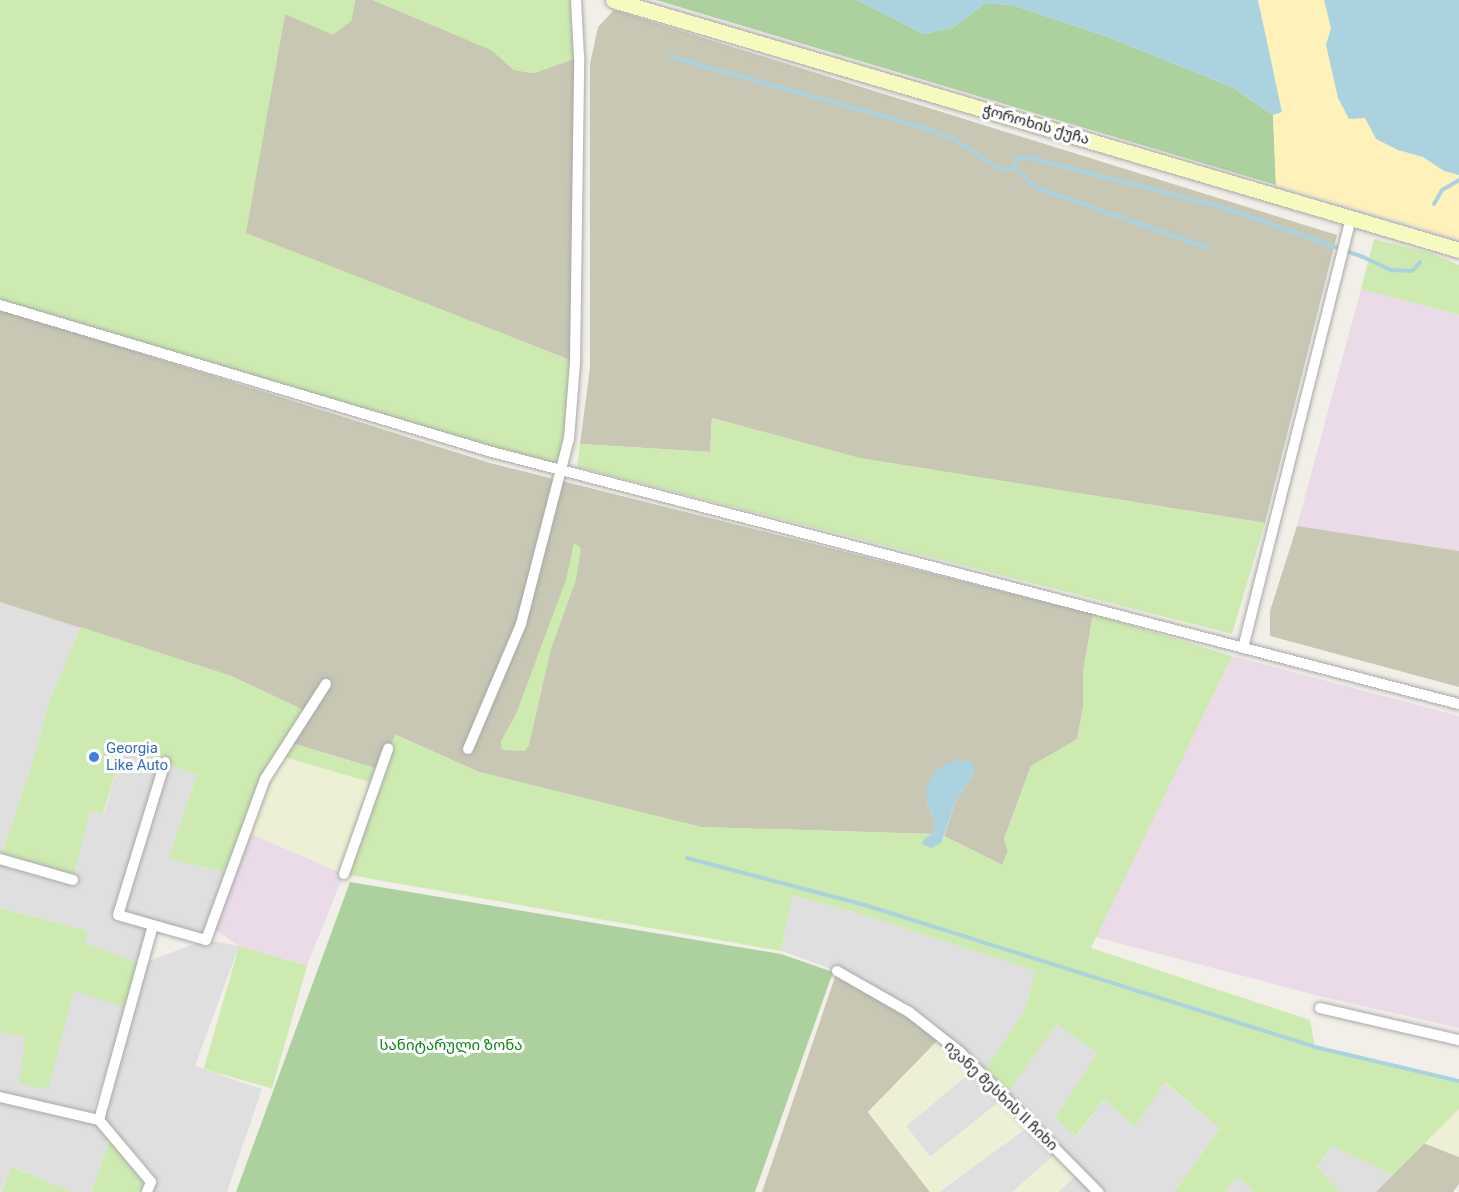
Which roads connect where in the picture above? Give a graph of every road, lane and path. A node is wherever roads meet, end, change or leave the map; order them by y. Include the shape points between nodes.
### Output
1 (576, 0) edge
2 (613, 0) edge
3 (1351, 218) junction
4 (1459, 252) edge
5 (0, 305) edge
6 (561, 470) junction
7 (1243, 648) junction
8 (326, 684) dead end
9 (1459, 704) edge
10 (388, 749) dead end
11 (468, 749) dead end
12 (165, 762) dead end
13 (0, 859) edge
14 (344, 874) dead end
15 (73, 880) dead end
16 (153, 925) junction
17 (837, 971) dead end
18 (1320, 1008) dead end
19 (1459, 1040) edge
20 (0, 1097) edge
21 (99, 1120) junction
22 (147, 1192) edge
23 (1098, 1192) edge

1 - 6 street via 579,57 575,362 569,439
2 - 3 street, ჭოროხის ქუჩა
3 - 4 street, ჭოროხის ქუჩა
3 - 7 street
5 - 6 street
6 - 7 street
6 - 11 street via 521,624
7 - 9 street
8 - 16 street via 265,779 206,940
10 - 14 street
12 - 16 street via 118,915
13 - 15 street
16 - 21 street
17 - 23 street, ივანე მესხის II ჩიხი via 909,1012 960,1052
18 - 19 street
20 - 21 street
21 - 22 street via 151,1182

